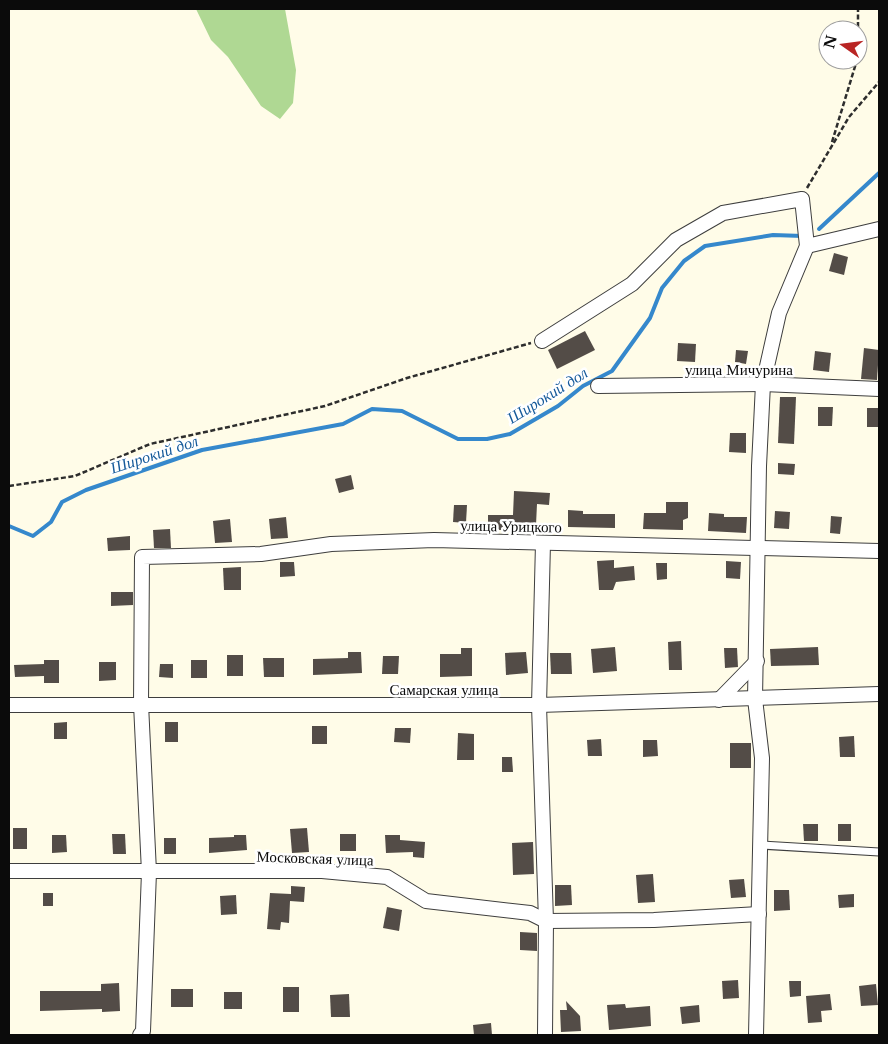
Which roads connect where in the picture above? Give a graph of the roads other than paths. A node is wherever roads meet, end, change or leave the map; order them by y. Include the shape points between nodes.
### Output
1 (879, 228) edge
2 (807, 246) junction
3 (542, 340) road end
4 (763, 384) junction
5 (598, 386) dead end
6 (879, 389) edge
7 (543, 543) junction
8 (759, 547) junction
9 (879, 551) edge
10 (756, 661) junction
11 (879, 694) edge
12 (755, 699) junction
13 (719, 700) junction
14 (141, 704) junction
15 (9, 705) edge
16 (539, 705) junction
17 (760, 845) junction
18 (879, 852) edge
19 (9, 871) edge
20 (149, 872) junction
21 (759, 914) junction
22 (546, 921) junction
23 (140, 1035) edge
24 (546, 1035) edge
25 (756, 1035) edge

1 - 2 street
2 - 3 street via 802,199 723,213 676,240 632,284
2 - 4 street via 779,313
4 - 5 street, улица Мичурина
4 - 6 street, улица Мичурина
4 - 8 street
7 - 8 street, улица Урицкого
7 - 14 street, улица Урицкого via 416,541 331,544 261,554 142,557
7 - 16 street
8 - 9 street, улица Урицкого
8 - 10 street
10 - 12 street
10 - 13 street
11 - 12 street, Самарская улица
12 - 13 street, Самарская улица
12 - 17 street via 762,758
13 - 16 street, Самарская улица
14 - 15 street, Самарская улица
14 - 16 street, Самарская улица
14 - 20 street
16 - 22 street
17 - 18 lane
17 - 21 street
19 - 20 street, Московская улица
20 - 22 street, Московская улица via 322,871 387,877 426,901 530,913
20 - 23 street via 144,1016
21 - 22 street, Московская улица via 654,920
21 - 25 street
22 - 24 street

